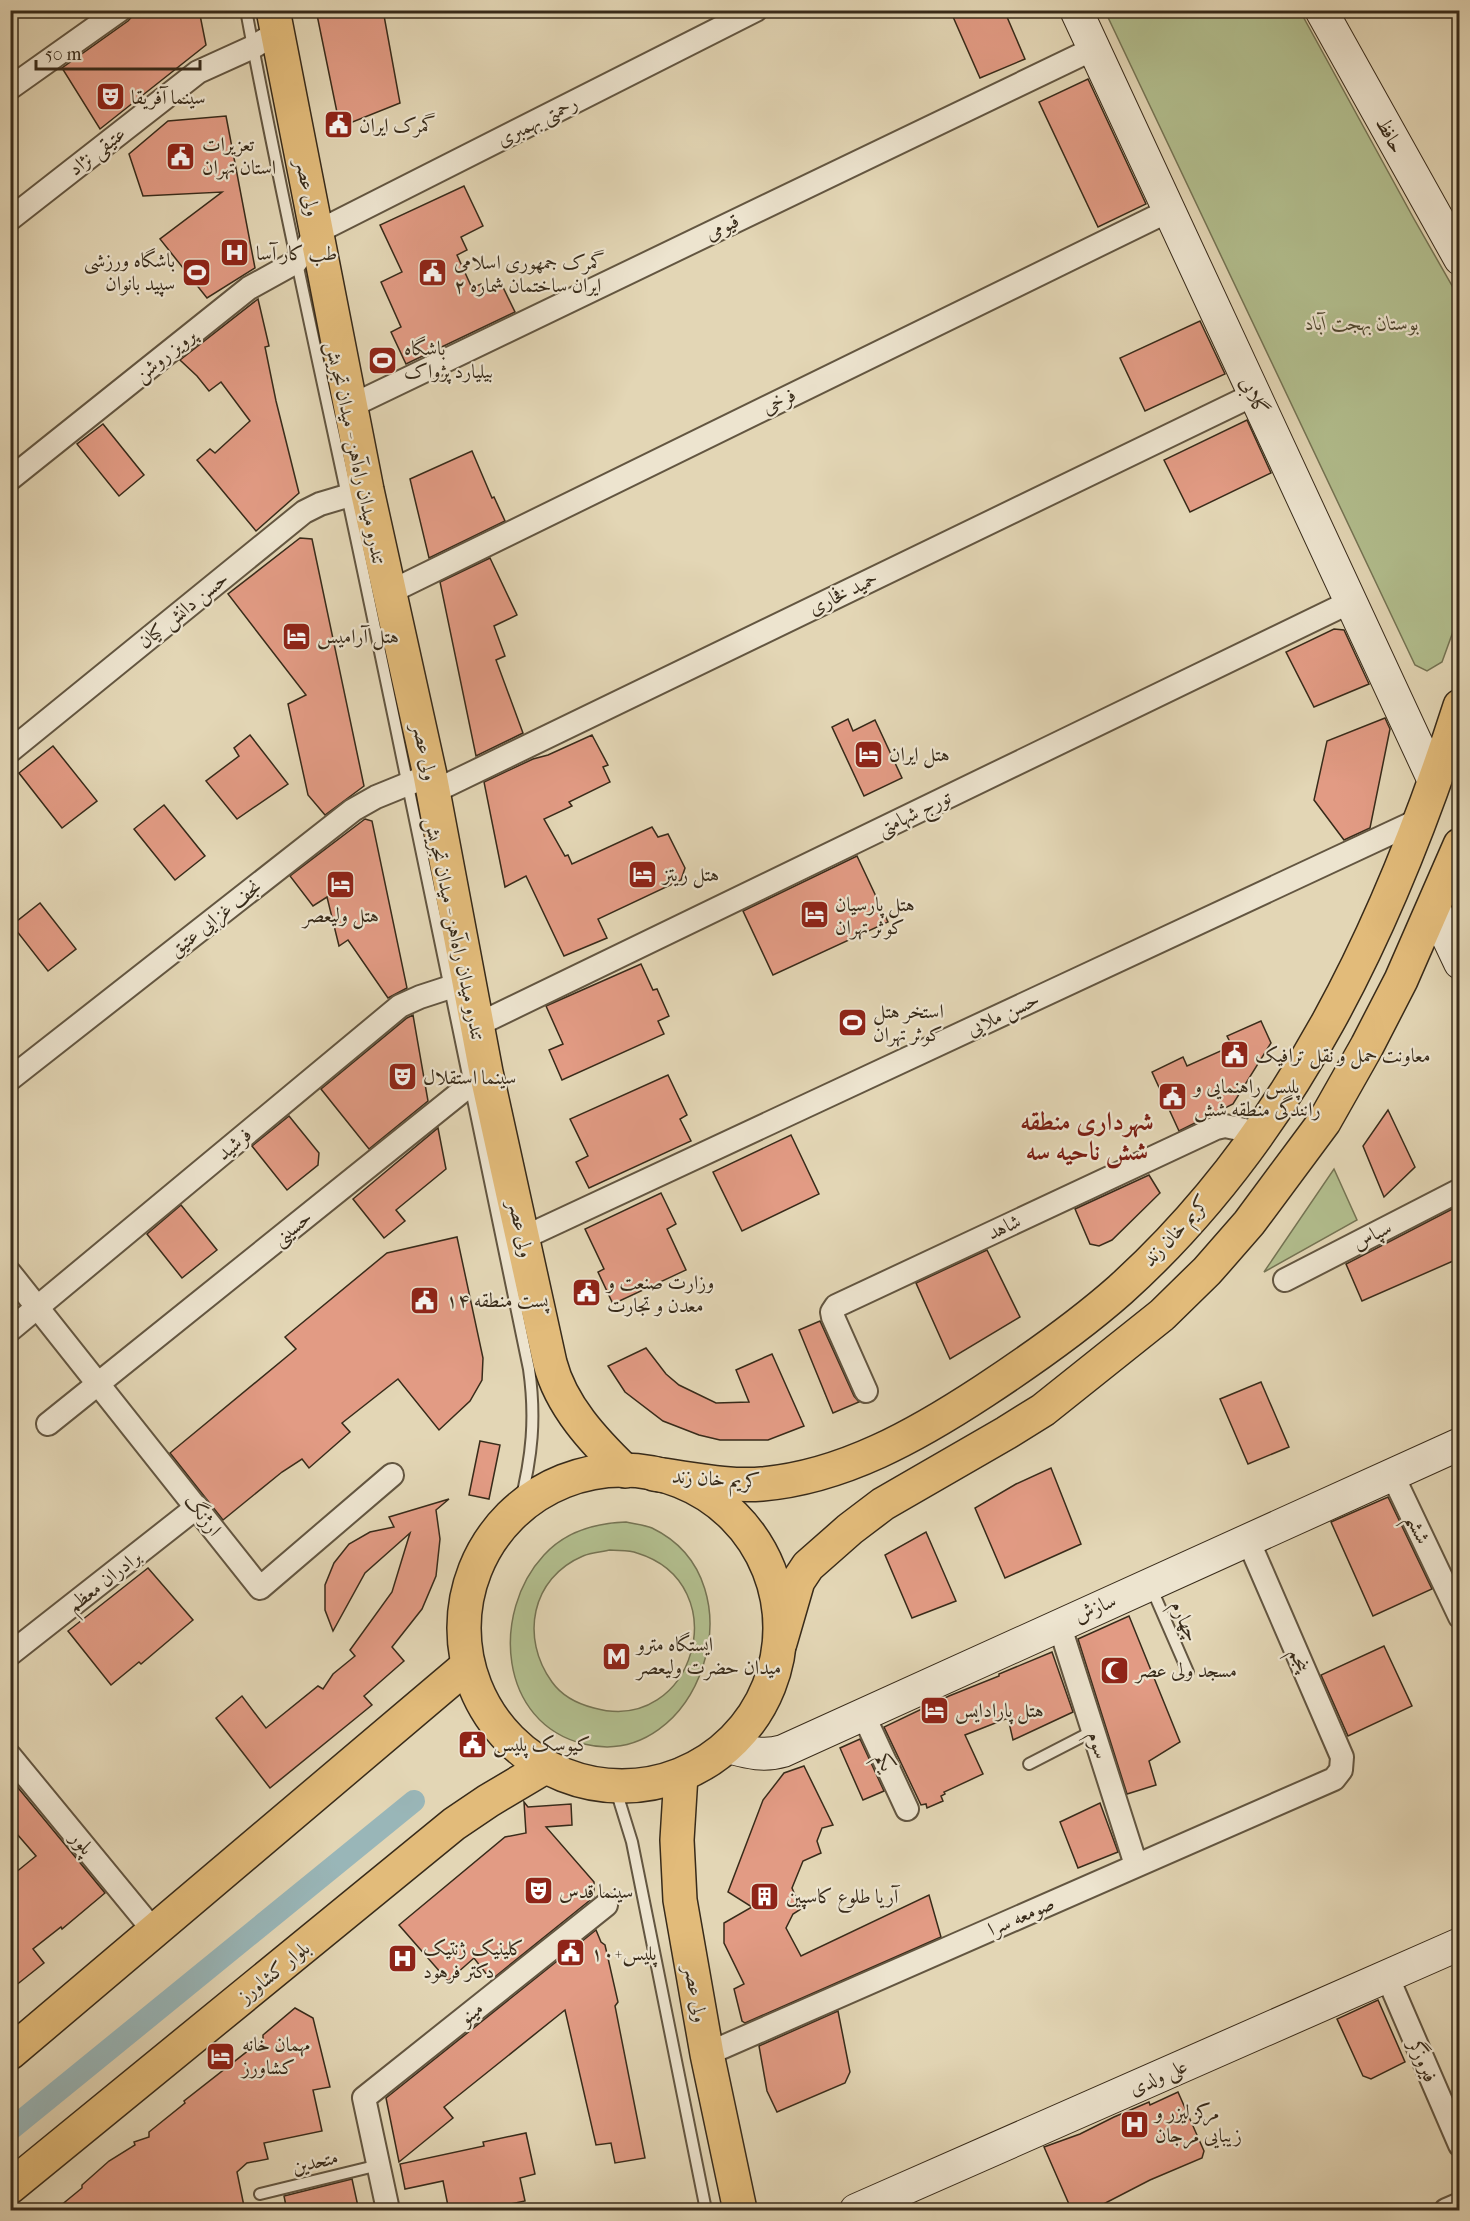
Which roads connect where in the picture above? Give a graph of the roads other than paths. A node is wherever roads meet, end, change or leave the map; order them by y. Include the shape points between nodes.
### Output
1 (120, 10) edge
2 (246, 10) edge
3 (756, 10) edge
4 (1076, 10) edge
5 (1094, 10) edge
6 (1322, 10) edge
7 (268, 30) edge
8 (1101, 45) junction
9 (10, 88) edge
10 (1176, 207) junction
11 (10, 219) edge
12 (317, 232) junction
13 (1460, 259) edge
14 (297, 262) junction
15 (1261, 391) junction
16 (351, 406) junction
17 (10, 479) edge
18 (357, 492) junction
19 (390, 592) junction
20 (1357, 598) junction
21 (1460, 706) edge
22 (10, 751) edge
23 (1439, 769) junction
24 (423, 784) junction
25 (1419, 820) junction
26 (1460, 845) edge
27 (1434, 908) junction
28 (1460, 963) edge
29 (460, 983) junction
30 (477, 1025) junction
31 (10, 1079) edge
32 (477, 1079) junction
33 (1259, 1133) junction
34 (1460, 1190) edge
35 (523, 1238) junction
36 (10, 1273) edge
37 (1285, 1280) dead end
38 (38, 1307) junction
39 (10, 1330) edge
40 (99, 1384) junction
41 (866, 1391) dead end
42 (48, 1424) dead end
43 (1460, 1444) edge
44 (640, 1473) junction
45 (1392, 1474) junction
46 (392, 1475) dead end
47 (520, 1504) junction
48 (197, 1507) junction
49 (1248, 1540) junction
50 (1149, 1584) junction
51 (1460, 1617) edge
52 (1059, 1624) junction
53 (780, 1643) junction
54 (10, 1654) edge
55 (467, 1666) junction
56 (1188, 1672) dead end
57 (863, 1714) junction
58 (1093, 1731) junction
59 (728, 1747) junction
60 (10, 1756) edge
61 (1029, 1764) dead end
62 (545, 1767) junction
63 (681, 1775) junction
64 (1334, 1779) joint
65 (615, 1787) junction
66 (907, 1809) dead end
67 (1136, 1865) junction
68 (606, 1905) dead end
69 (154, 1930) junction
70 (1460, 1944) edge
71 (1387, 1976) junction
72 (10, 2053) edge
73 (707, 2054) junction
74 (1460, 2145) edge
75 (379, 2165) junction
76 (10, 2187) edge
77 (261, 2194) dead end
78 (1460, 2204) edge
79 (388, 2211) edge
80 (706, 2211) edge
81 (741, 2211) edge
82 (855, 2211) edge
83 (1446, 2211) edge

1 - 9 street
2 - 7 lane, تندرو میدان راه‌آهن - میدان تجریش
3 - 12 street, رحمتی بهمبری
4 - 8 street, گلابی
5 - 8 street, گلابی
6 - 13 street, حافظ
7 - 11 street, عتیقی نژاد via 198,72
7 - 12 main road, ولی عصر
7 - 14 lane, تندرو میدان راه‌آهن - میدان تجریش
8 - 10 street, گلابی
8 - 16 street, قیومی
10 - 15 street, گلابی
10 - 19 street, فرخی
12 - 14 street, پرویز روشن
12 - 16 main road, ولی عصر
14 - 17 street, پرویز روشن via 249,288
14 - 18 lane, تندرو میدان راه‌آهن - میدان تجریش
15 - 20 street, گلابی
15 - 24 street, حمید فخاری
16 - 18 main road, ولی عصر
18 - 19 main road, ولی عصر
18 - 22 street, حسن دانش کیان via 304,512
18 - 24 lane, تندرو میدان راه‌آهن - میدان تجریش
19 - 24 main road, ولی عصر
20 - 23 street, گلابی
20 - 30 street, تورج شهامتی
21 - 23 main road, کریم خان زند
23 - 25 main road, کریم خان زند
24 - 29 main road, ولی عصر
24 - 31 street, نجف غزایی عتیق via 353,810
25 - 33 main road, کریم خان زند via 1342,996 1287,1094
25 - 35 street, حسن ملایی
26 - 27 main road
27 - 28 street
27 - 53 main road via 1401,980 1324,1122 1249,1223 1207,1271 1162,1315 1043,1410 884,1504 850,1529 808,1566 798,1581
29 - 30 main road, ولی عصر
29 - 32 lane, تندرو میدان راه‌آهن - میدان تجریش
29 - 38 street, فرشید via 400,1006
30 - 32 main road, ولی عصر
32 - 35 main road, ولی عصر
32 - 40 street, حسینی
32 - 47 lane, تندرو میدان راه‌آهن - میدان تجریش via 533,1400 531,1456
33 - 41 street, شاهد via 1225,1126 1216,1128 836,1306 833,1317
33 - 44 main road, کریم خان زند via 1190,1218 1108,1301 1030,1360 889,1448 836,1467 760,1484
34 - 37 street, سپاس
35 - 44 main road, ولی عصر via 552,1371 582,1425 603,1449
36 - 38 street, ارژنگ
38 - 39 street, فرشید
38 - 40 street, ارژنگ
40 - 42 street, حسینی
40 - 48 street, ارژنگ
43 - 45 street, سازش
44 - 47 main road, کریم خان زند via 595,1473 566,1480
44 - 53 main road via 697,1490 716,1501 750,1536 771,1573 778,1597
45 - 49 street, سازش
45 - 51 street, ششم
46 - 48 street, ارژنگ via 260,1588
47 - 55 main road via 488,1545 473,1576 465,1610
48 - 54 street, برادران معظم
49 - 50 street, سازش
49 - 64 street, پنجم via 1342,1757 1341,1770
50 - 52 street, سازش
50 - 56 lane, چهارم
52 - 57 street, سازش
52 - 58 street, سوم
53 - 59 main road via 773,1678 758,1711
55 - 62 main road via 489,1716 517,1747
55 - 69 main road
57 - 59 street, سازش via 770,1755
57 - 66 street, یکم
58 - 61 lane
58 - 67 street, سوم
59 - 63 main road
60 - 69 street, پلور
62 - 65 main road via 589,1784
62 - 76 main road, بلوار کشاورز via 454,1824
63 - 65 main road
63 - 73 main road, ولی عصر via 677,1840 680,1900
64 - 67 street, صومعه سرا
65 - 80 lane via 632,1842
67 - 73 street, صومعه سرا
68 - 75 street, مینو via 364,2098
69 - 72 main road
70 - 71 street, علی ولدی
71 - 74 street, فیروزگر
71 - 82 street, علی ولدی
73 - 81 main road, ولی عصر
75 - 77 lane, متحدین
75 - 79 street
78 - 83 street

